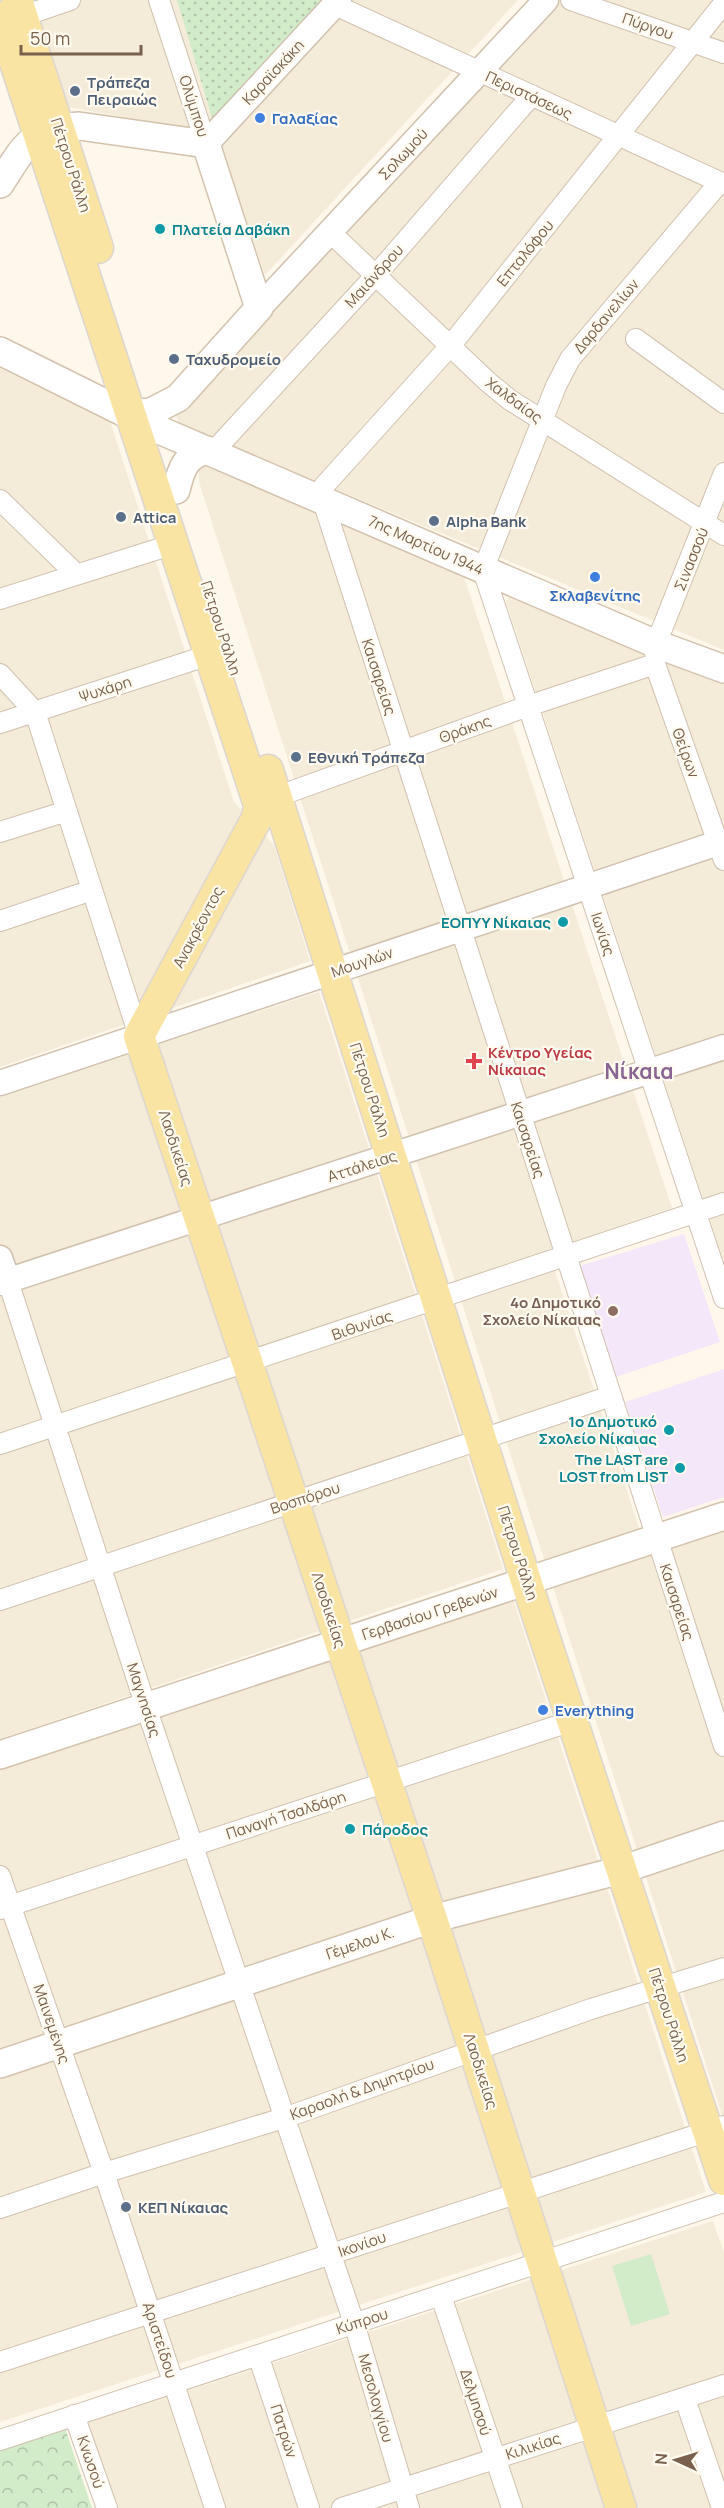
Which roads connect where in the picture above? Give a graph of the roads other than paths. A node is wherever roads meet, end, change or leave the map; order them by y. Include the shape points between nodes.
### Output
1 (70, 0) edge
2 (159, 0) edge
3 (546, 0) edge
4 (571, 0) edge
5 (336, 2) edge
6 (724, 3) edge
7 (8, 15) edge
8 (693, 42) junction
9 (724, 53) edge
10 (479, 72) junction
11 (532, 95) junction
12 (49, 131) junction
13 (619, 137) junction
14 (206, 144) junction
15 (722, 183) edge
16 (0, 184) edge
17 (330, 232) junction
18 (376, 275) junction
19 (259, 308) junction
20 (636, 339) dead end
21 (451, 345) junction
22 (0, 351) edge
23 (724, 403) edge
24 (146, 418) junction
25 (542, 421) junction
26 (210, 451) junction
27 (724, 473) edge
28 (176, 490) junction
29 (322, 498) junction
30 (0, 500) edge
31 (705, 524) junction
32 (724, 535) edge
33 (174, 544) junction
34 (483, 570) junction
35 (76, 574) junction
36 (0, 599) edge
37 (655, 654) junction
38 (209, 655) junction
39 (724, 669) edge
40 (0, 674) edge
41 (528, 706) junction
42 (35, 712) junction
43 (0, 723) edge
44 (403, 752) junction
45 (267, 807) junction
46 (67, 811) junction
47 (0, 832) edge
48 (722, 848) edge
49 (588, 886) junction
50 (92, 890) junction
51 (0, 921) edge
52 (460, 929) junction
53 (332, 972) junction
54 (139, 1036) junction
55 (724, 1047) edge
56 (649, 1072) junction
57 (0, 1083) edge
58 (520, 1114) junction
59 (391, 1156) junction
60 (724, 1203) edge
61 (696, 1213) junction
62 (199, 1219) junction
63 (566, 1257) junction
64 (0, 1258) edge
65 (4, 1282) edge
66 (724, 1298) edge
67 (437, 1300) junction
68 (247, 1363) junction
69 (611, 1396) junction
70 (54, 1425) junction
71 (481, 1439) junction
72 (0, 1444) edge
73 (293, 1502) junction
74 (724, 1516) edge
75 (657, 1538) junction
76 (100, 1566) junction
77 (527, 1581) junction
78 (0, 1600) edge
79 (340, 1643) junction
80 (146, 1707) junction
81 (572, 1720) junction
82 (724, 1746) edge
83 (0, 1755) edge
84 (386, 1782) junction
85 (724, 1835) edge
86 (194, 1845) junction
87 (621, 1870) junction
88 (0, 1876) edge
89 (5, 1908) edge
90 (432, 1919) junction
91 (724, 1968) edge
92 (241, 1983) junction
93 (660, 1988) junction
94 (59, 2044) junction
95 (473, 2049) junction
96 (0, 2064) edge
97 (286, 2117) junction
98 (716, 2128) edge
99 (104, 2173) junction
100 (724, 2180) edge
101 (519, 2191) junction
102 (724, 2202) edge
103 (0, 2208) edge
104 (332, 2255) junction
105 (542, 2262) junction
106 (441, 2296) junction
107 (151, 2314) junction
108 (354, 2323) junction
109 (258, 2355) junction
110 (0, 2362) edge
111 (174, 2383) junction
112 (724, 2385) edge
113 (685, 2399) junction
114 (75, 2415) junction
115 (594, 2426) junction
116 (0, 2440) edge
117 (495, 2458) junction
118 (406, 2499) edge
119 (107, 2508) edge
120 (215, 2508) edge
121 (309, 2508) edge
122 (342, 2508) edge
123 (512, 2508) edge
124 (621, 2508) edge
125 (722, 2508) edge

1 - 7 street
2 - 14 street, Ολύμπου
3 - 10 street, Σολωμού
4 - 8 street, Πύργου
5 - 10 street, Περιστάσεως
5 - 14 street, Καραϊσκάκη
6 - 8 street, Επταλόφου
7 - 12 main road, Πέτρου Ράλλη
8 - 9 street, Πύργου
8 - 13 street, Επταλόφου
10 - 11 street, Περιστάσεως
10 - 17 street, Σολωμού
11 - 13 street, Περιστάσεως
11 - 18 street, Μαιάνδρου
12 - 14 main road via 79,126
12 - 16 main road via 28,142
12 - 24 main road, Πέτρου Ράλλη
13 - 15 street, Περιστάσεως
13 - 21 street, Επταλόφου
14 - 19 main road
15 - 25 street, Δαρδανελίων via 570,359
17 - 18 street, Χαλδαίας
17 - 19 street, Σολωμού
18 - 21 street, Χαλδαίας
18 - 26 street, Μαιάνδρου
19 - 24 main road via 178,398
20 - 23 street
21 - 25 street, Χαλδαίας via 488,382
21 - 29 street, Επταλόφου via 324,486
22 - 24 main road
24 - 26 main road, 7ης Μαρτίου 1944
24 - 28 main road, Πέτρου Ράλλη
24 - 33 main road, Πέτρου Ράλλη
25 - 31 street, Χαλδαίας
25 - 34 street, Δαρδανελίων
26 - 28 main road via 188,459
26 - 29 main road, 7ης Μαρτίου 1944
27 - 31 street, Σινασσού
28 - 45 main road, Πέτρου Ράλλη
29 - 34 main road, 7ης Μαρτίου 1944
29 - 44 street, Καισαρείας
30 - 35 street
31 - 32 street, Χαλδαίας
31 - 37 street, Σινασσού
33 - 35 street
33 - 38 main road, Πέτρου Ράλλη
34 - 37 main road, 7ης Μαρτίου 1944
34 - 41 street, Ιωνίας
35 - 36 street
37 - 39 main road, 7ης Μαρτίου 1944
37 - 41 street, Θράκης
37 - 48 street, Θείρων
38 - 42 street, Ψυχάρη
38 - 45 main road, Πέτρου Ράλλη via 258,800
40 - 42 street
41 - 44 street, Θράκης
41 - 49 street, Ιωνίας
42 - 43 street, Ψυχάρη
42 - 46 street, Λαοδικείας
44 - 45 street, Θράκης
44 - 52 street, Καισαρείας
45 - 53 main road, Πέτρου Ράλλη
45 - 54 main road, Ανακρέοντος
46 - 47 street
46 - 50 street, Λαοδικείας
48 - 49 street, Μουγλών
49 - 52 street, Μουγλών
49 - 56 street, Ιωνίας
50 - 51 street
50 - 54 street, Λαοδικείας
52 - 53 street, Μουγλών
52 - 58 street, Καισαρείας
53 - 54 street, Μουγλών
53 - 59 main road, Πέτρου Ράλλη
54 - 57 street, Μουγλών
54 - 62 main road, Λαοδικείας
55 - 56 street, Αττάλειας
56 - 58 street, Αττάλειας
56 - 61 street, Ιωνίας
58 - 59 street, Αττάλειας
58 - 63 street, Καισαρείας
59 - 62 street, Αττάλειας
59 - 67 main road, Πέτρου Ράλλη
60 - 61 street, Βιθυνίας
61 - 63 street, Βιθυνίας
61 - 66 street, Ιωνίας
62 - 65 street, Αττάλειας
62 - 68 main road, Λαοδικείας
63 - 67 street, Βιθυνίας
63 - 69 street, Καισαρείας
64 - 65 street
65 - 70 street, Μαγνησίας
67 - 68 street, Βιθυνίας
67 - 71 main road, Πέτρου Ράλλη
68 - 70 street, Βιθυνίας
68 - 73 main road, Λαοδικείας
69 - 71 street, Βοσπόρου
69 - 75 street, Καισαρείας
70 - 72 street, Βιθυνίας
70 - 76 street, Μαγνησίας
71 - 73 street, Βοσπόρου
71 - 77 main road, Πέτρου Ράλλη
73 - 76 street, Βοσπόρου
73 - 79 main road, Λαοδικείας
74 - 75 main road, Γερβασίου Γρεβενών
75 - 77 main road, Γερβασίου Γρεβενών
75 - 82 street, Καισαρείας
76 - 78 street, Βοσπόρου
76 - 80 street, Μαγνησίας
77 - 79 main road, Γερβασίου Γρεβενών
77 - 81 main road, Πέτρου Ράλλη
79 - 80 main road, Γερβασίου Γρεβενών
79 - 84 main road, Λαοδικείας
80 - 83 main road, Γερβασίου Γρεβενών
80 - 86 street, Μαγνησίας
81 - 84 street, Παναγή Τσαλδάρη
81 - 87 main road, Πέτρου Ράλλη
84 - 86 street, Παναγή Τσαλδάρη
84 - 90 main road, Λαοδικείας
85 - 87 main road, Γέμελου Κ.
86 - 89 street, Παναγή Τσαλδάρη
86 - 92 street, Μαγνησίας
87 - 90 main road, Γέμελου Κ.
87 - 93 main road, Πέτρου Ράλλη
88 - 89 street, Μαινεμένης
89 - 94 street, Μαινεμένης
90 - 92 main road, Γέμελου Κ.
90 - 95 main road, Λαοδικείας
91 - 93 street, Καραολή & Δημητρίου
92 - 94 main road, Γέμελου Κ.
92 - 97 street, Μαγνησίας
93 - 95 street, Καραολή & Δημητρίου
93 - 98 main road, Πέτρου Ράλλη
94 - 96 main road, Γέμελου Κ.
94 - 99 street, Μαινεμένης
95 - 97 street, Καραολή & Δημητρίου
95 - 101 main road, Λαοδικείας
97 - 99 street, Καραολή & Δημητρίου
97 - 104 street, Μεσολογγίου
98 - 100 main road, Πέτρου Ράλλη
98 - 101 street, Ικονίου
99 - 103 street, Καραολή & Δημητρίου
99 - 107 street, Αριστείδου
101 - 104 street, Ικονίου
101 - 105 main road, Λαοδικείας
102 - 105 street, Κύπρου
104 - 107 street, Ικονίου
104 - 108 street, Μεσολογγίου
105 - 106 street, Κύπρου
105 - 115 main road, Λαοδικείας
106 - 108 street, Κύπρου
106 - 117 street, Δελμησού
107 - 110 street, Ικονίου
107 - 111 street, Αριστείδου
108 - 109 street, Κύπρου
108 - 118 street, Μεσολογγίου
109 - 111 street, Κύπρου
109 - 121 street, Πατρών
111 - 114 street, Κύπρου
111 - 120 street, Αριστείδου
112 - 113 street, Κιλικίας
113 - 115 street, Κιλικίας
113 - 125 street
114 - 116 street, Κύπρου
114 - 119 street, Κνωσού
115 - 117 street, Κιλικίας
115 - 124 main road, Λαοδικείας
117 - 118 street, Κιλικίας
117 - 123 street, Δελμησού
118 - 122 street, Κιλικίας

